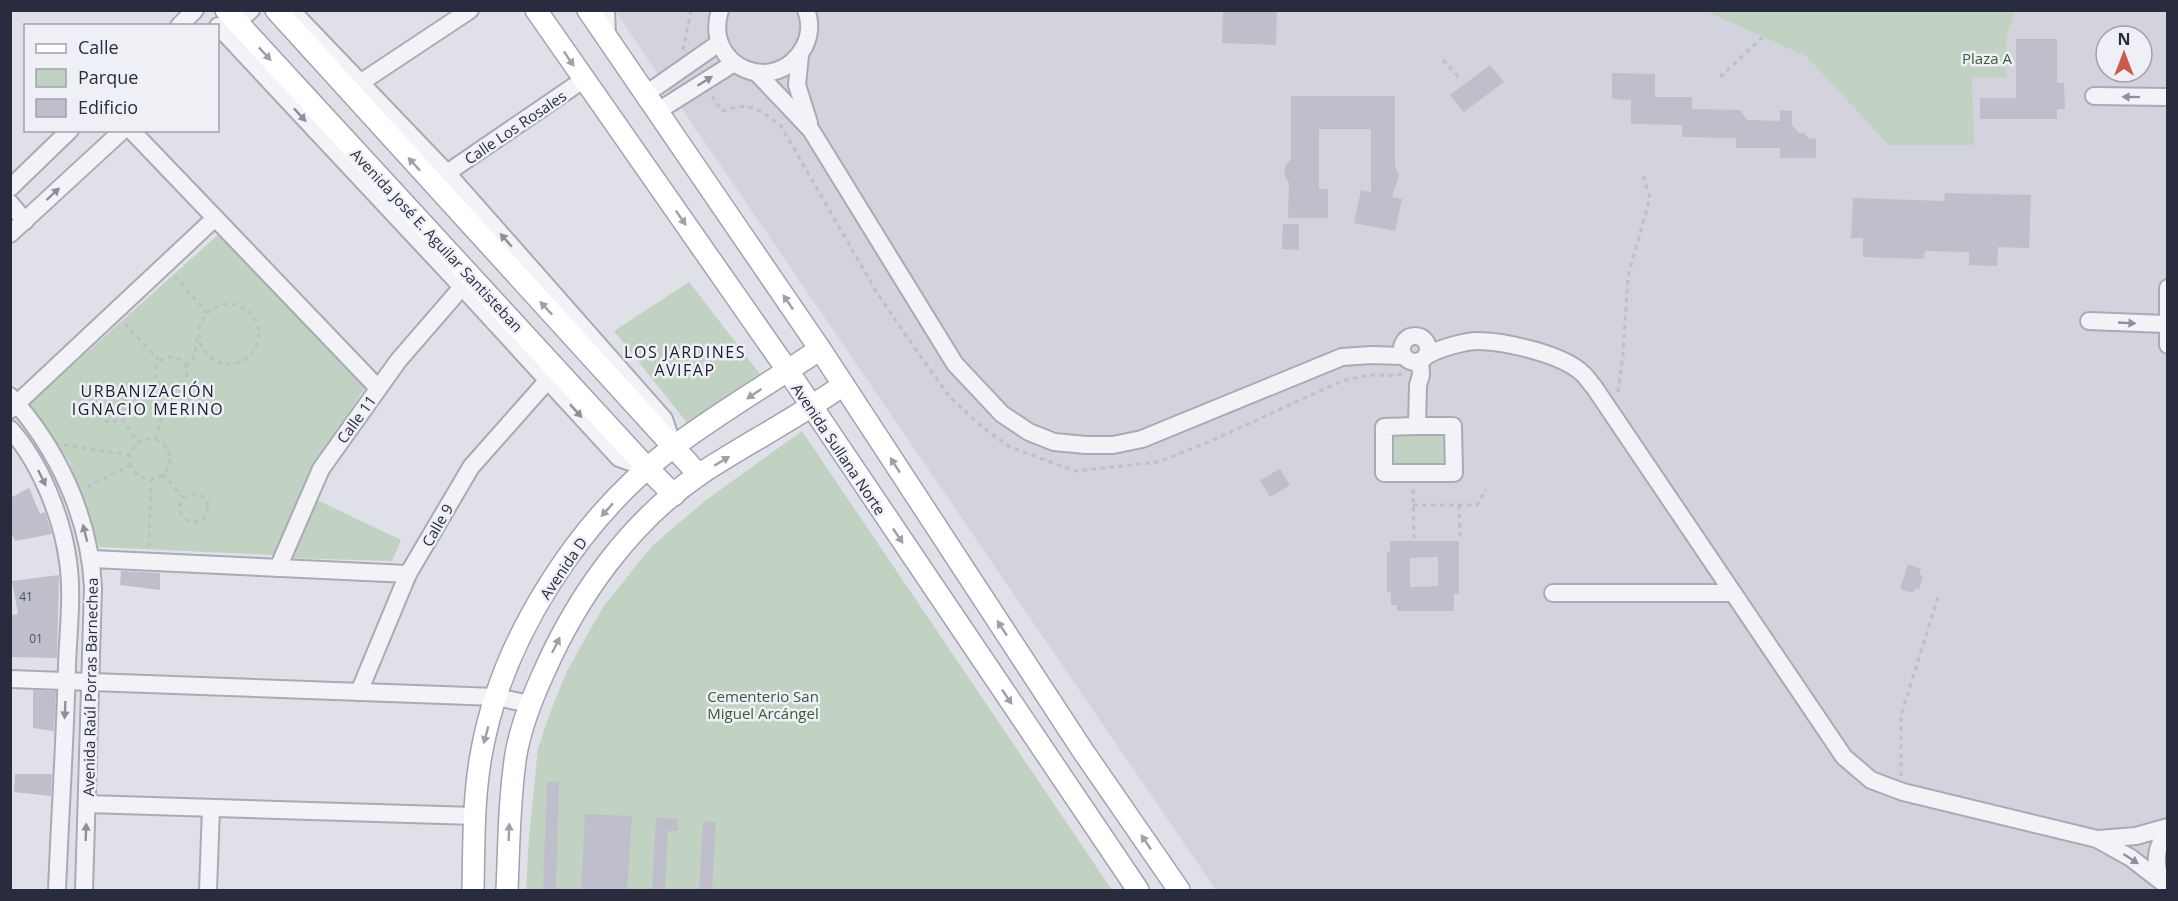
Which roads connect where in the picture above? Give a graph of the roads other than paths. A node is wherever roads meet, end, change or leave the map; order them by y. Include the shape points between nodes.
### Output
1 (195, 10) edge
2 (204, 10) edge
3 (276, 10) edge
4 (291, 10) edge
5 (470, 10) edge
6 (536, 10) edge
7 (588, 10) edge
8 (606, 10) edge
9 (720, 10) edge
10 (806, 10) edge
11 (181, 24) edge
12 (227, 24) edge
13 (607, 37) junction
14 (719, 43) junction
15 (800, 55) junction
16 (734, 63) junction
17 (757, 73) junction
18 (584, 80) junction
19 (360, 84) junction
20 (646, 94) junction
21 (2094, 96) dead end
22 (2168, 97) edge
23 (658, 111) junction
24 (811, 130) junction
25 (68, 132) edge
26 (121, 132) edge
27 (133, 132) edge
28 (447, 173) junction
29 (10, 188) edge
30 (10, 203) edge
31 (215, 218) junction
32 (25, 221) junction
33 (10, 234) edge
34 (462, 287) junction
35 (2168, 288) edge
36 (2089, 321) dead end
37 (2166, 324) edge
38 (2168, 345) edge
39 (820, 350) junction
40 (1414, 358) junction
41 (788, 371) junction
42 (548, 380) junction
43 (843, 385) junction
44 (378, 388) junction
45 (13, 403) edge
46 (811, 408) junction
47 (1417, 426) junction
48 (10, 429) edge
49 (673, 447) junction
50 (648, 469) junction
51 (699, 475) junction
52 (674, 495) junction
53 (92, 558) junction
54 (278, 568) junction
55 (408, 574) junction
56 (1553, 592) dead end
57 (1733, 593) junction
58 (10, 679) edge
59 (67, 681) junction
60 (90, 682) junction
61 (359, 692) junction
62 (496, 697) junction
63 (530, 704) junction
64 (87, 804) junction
65 (211, 808) junction
66 (474, 816) junction
67 (2168, 829) edge
68 (2097, 839) junction
69 (2165, 886) edge
70 (57, 891) edge
71 (84, 891) edge
72 (208, 891) edge
73 (472, 891) edge
74 (507, 891) edge
75 (1138, 891) edge
76 (1179, 891) edge

1 - 11 street
2 - 12 street, Avenida José E. Aguilar Santisteban
49 -> 3 main road
4 - 19 street
5 - 19 street
6 -> 18 main road, Avenida Sullana Norte
7 - 13 main road
8 - 13 street
9 - 14 street
10 - 15 street via 809,29
12 -> 34 street, Avenida José E. Aguilar Santisteban
12 -> 50 main road, Avenida José E. Aguilar Santisteban
13 - 20 main road
14 - 16 street
14 - 20 street
15 - 17 street via 781,69
15 - 24 street via 796,85
16 - 17 street
23 -> 16 street
17 - 24 street
18 - 28 street, Calle Los Rosales
18 -> 41 main road, Avenida Sullana Norte
19 - 28 street
20 - 23 main road
22 -> 21 street
39 -> 23 main road
24 - 40 street via 955,364 1002,414 1029,432 1054,442 1086,446 1142,439 1342,357 1371,355 1389,348
25 - 29 street
32 -> 26 street
27 - 31 street
49 -> 28 street via 664,419
30 - 32 street
31 - 44 street
31 - 45 street
32 - 33 street
34 - 42 street, Avenida José E. Aguilar Santisteban
34 - 44 street, Calle 11
35 - 37 street
36 -> 37 street
37 - 38 street
39 - 41 main road, Avenida D
39 - 43 main road
40 - 47 street
40 - 57 street via 1477,340 1538,351 1567,362 1582,373
41 - 46 main road, Avenida Sullana Norte
41 -> 49 main road, Avenida D
42 -> 50 street, Avenida José E. Aguilar Santisteban via 619,459
42 - 55 street, Calle 9 via 471,467
43 - 46 main road
76 -> 43 main road
44 - 54 street, Calle 11 via 321,469
53 -> 45 street, Avenida Raúl Porras Barnechea via 69,486 52,453
51 -> 46 main road
46 -> 75 main road, Avenida Sullana Norte
47 - 47 street via 1384,427 1384,473 1454,473 1453,426
48 -> 59 street, Avenida Raúl Porras Barnechea via 30,454 50,494 68,561
49 - 50 main road, Avenida D
49 - 51 main road
50 - 52 main road, Avenida José E. Aguilar Santisteban
50 -> 62 main road, Avenida D via 615,501 560,569 521,633
51 - 52 main road
63 -> 52 main road via 557,642 587,591 640,525
53 - 54 street
53 - 60 street, Avenida Raúl Porras Barnechea
54 - 55 street
55 - 61 street, Calle 9
56 - 57 street
57 - 68 street via 1844,757 1871,780 1903,792
58 - 59 street
59 - 60 street
59 -> 70 street, Avenida Raúl Porras Barnechea
60 - 61 street
60 - 64 street, Avenida Raúl Porras Barnechea
61 - 62 street
62 - 63 street
62 -> 66 main road, Avenida D via 482,750
74 -> 63 main road via 516,753
64 - 65 street
71 -> 64 street, Avenida Raúl Porras Barnechea
65 - 66 street
65 - 72 street
66 - 73 main road, Avenida D
67 - 68 street
67 - 69 street via 2156,858
68 -> 69 street via 2131,858

